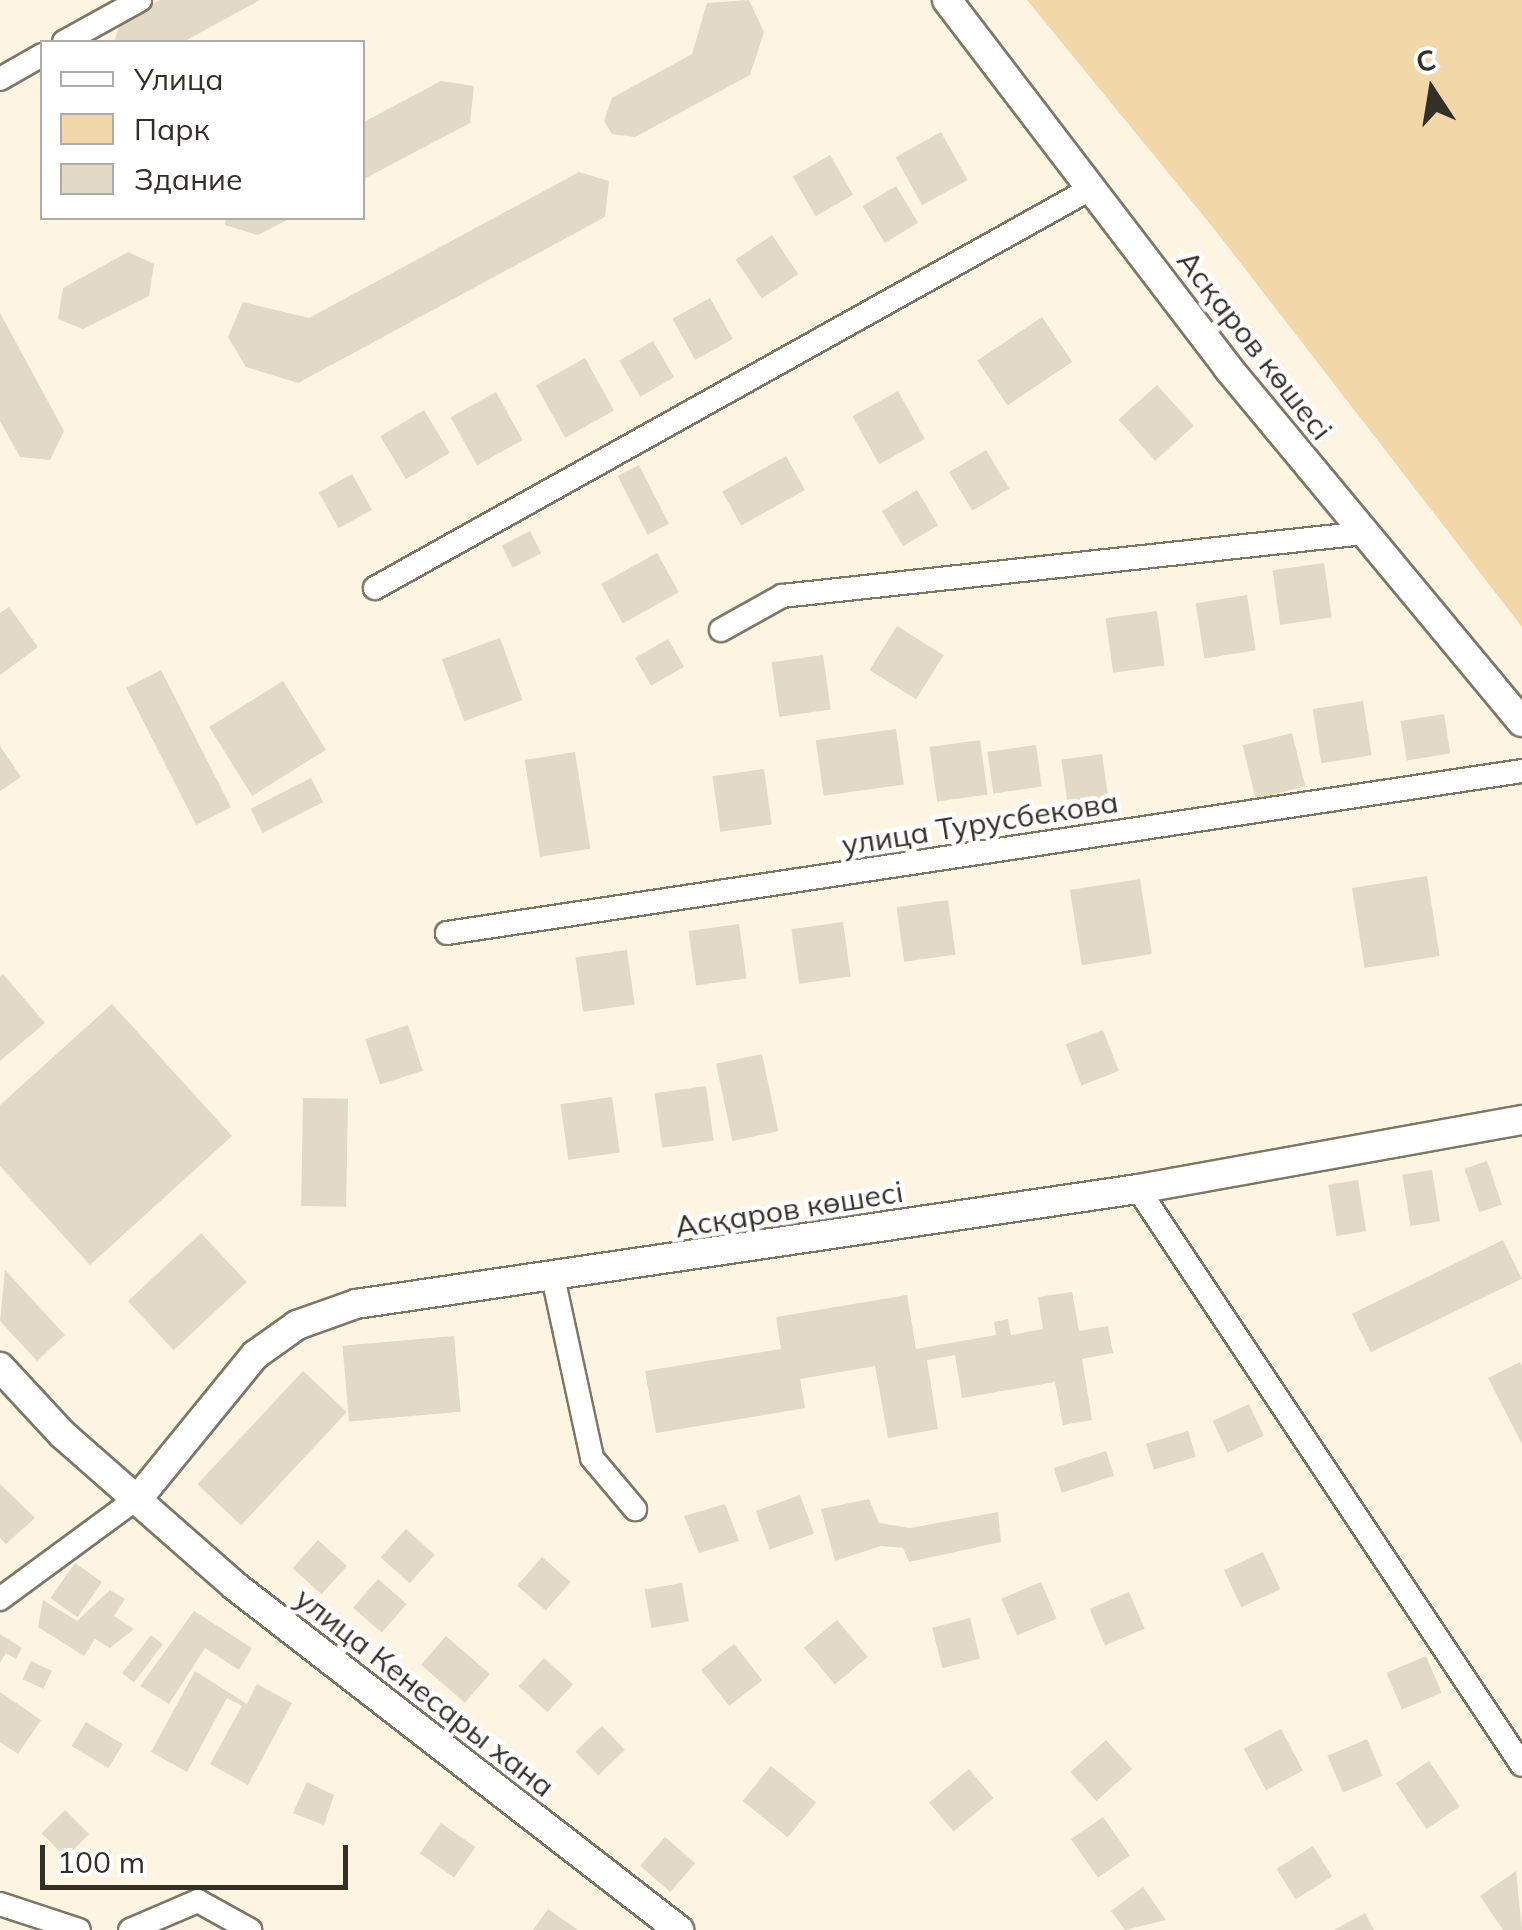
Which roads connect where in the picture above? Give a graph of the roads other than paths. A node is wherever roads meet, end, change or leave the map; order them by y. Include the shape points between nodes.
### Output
1 (140, 0) edge
2 (947, 0) edge
3 (68, 40) edge
4 (40, 55) edge
5 (0, 79) edge
6 (1092, 188) junction
7 (1365, 534) junction
8 (375, 588) dead end
9 (720, 630) dead end
10 (1522, 722) edge
11 (1522, 772) edge
12 (446, 933) dead end
13 (1522, 1120) edge
14 (1138, 1189) junction
15 (553, 1277) junction
16 (0, 1367) edge
17 (140, 1496) junction
18 (635, 1509) dead end
19 (0, 1599) edge
20 (1522, 1765) edge
21 (0, 1904) edge
22 (79, 1930) edge
23 (130, 1930) edge
24 (250, 1930) edge
25 (679, 1930) edge

1 - 3 street
2 - 6 street, Асқаров көшесі
4 - 5 street
6 - 7 street, Асқаров көшесі
6 - 8 street
7 - 9 street via 782,596
7 - 10 street, Асқаров көшесі
11 - 12 street, улица Турусбекова
13 - 14 street, Асқаров көшесі
14 - 15 street, Асқаров көшесі
14 - 20 street
15 - 17 street, Асқаров көшесі via 356,1304 297,1325 255,1355
15 - 18 street via 592,1458
16 - 17 street via 62,1434
17 - 19 street
17 - 25 street, улица Кенесары хана via 235,1586
21 - 22 street
23 - 24 street via 187,1901

